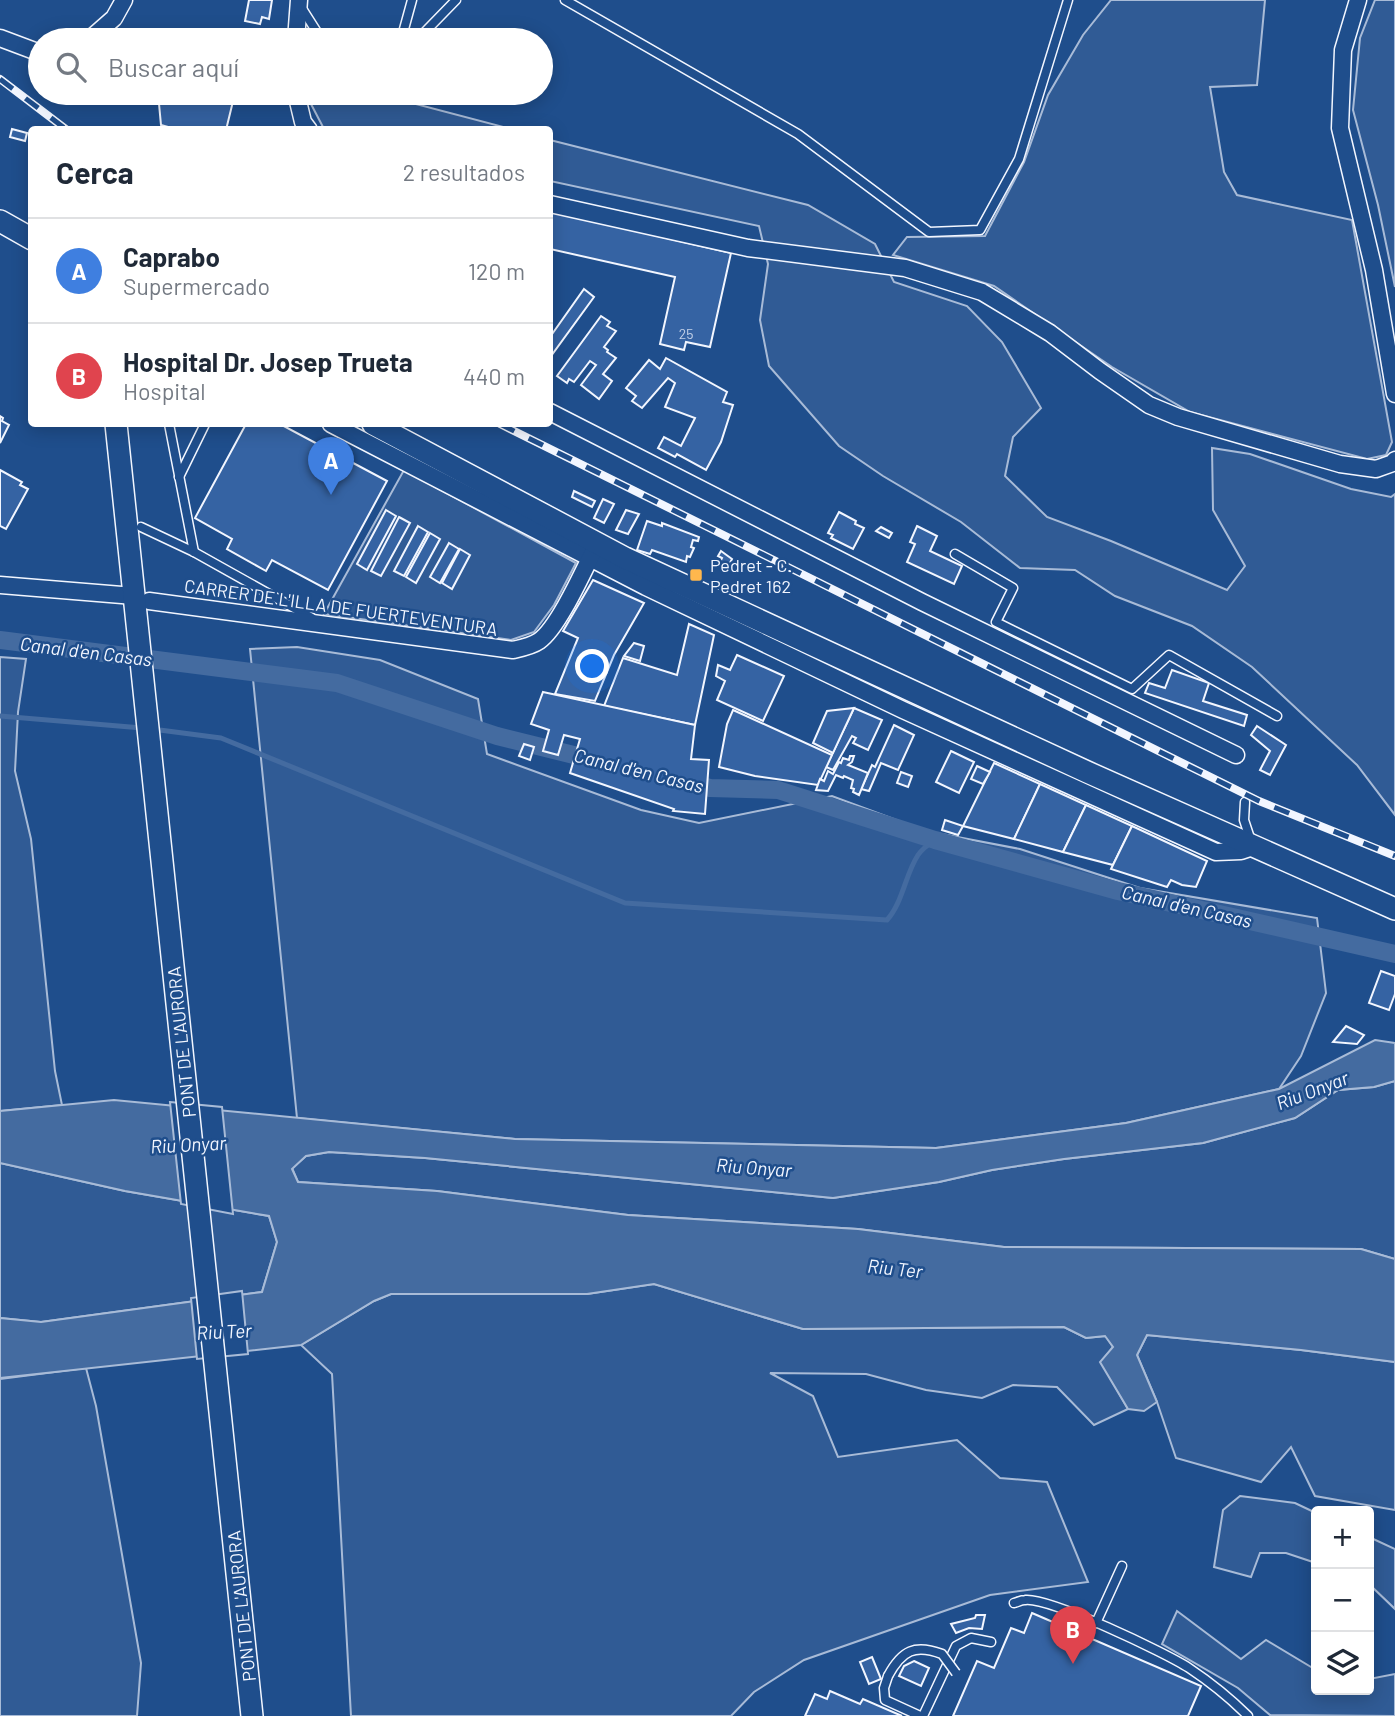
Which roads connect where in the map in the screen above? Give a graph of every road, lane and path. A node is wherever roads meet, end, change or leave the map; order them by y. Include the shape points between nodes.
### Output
1 (124, 0) edge
2 (412, 0) edge
3 (456, 0) edge
4 (565, 0) edge
5 (1068, 0) edge
6 (1359, 0) edge
7 (299, 2) edge
8 (103, 28) edge
9 (297, 28) edge
10 (315, 28) edge
11 (404, 28) edge
12 (429, 28) edge
13 (0, 38) edge
14 (28, 48) edge
15 (299, 105) edge
16 (306, 126) edge
17 (553, 205) edge
18 (0, 221) edge
19 (28, 237) edge
20 (1395, 394) edge
21 (553, 413) edge
22 (116, 427) edge
23 (130, 427) edge
24 (170, 427) edge
25 (204, 427) edge
26 (337, 427) edge
27 (378, 427) edge
28 (1395, 460) edge
29 (179, 477) junction
30 (141, 527) junction
31 (594, 551) junction
32 (194, 552) junction
33 (955, 554) dead end
34 (0, 585) edge
35 (143, 609) junction
36 (324, 624) junction
37 (993, 629) junction
38 (1277, 716) dead end
39 (1236, 755) dead end
40 (1245, 802) dead end
41 (1253, 847) junction
42 (1395, 909) edge
43 (1122, 1566) dead end
44 (1014, 1603) dead end
45 (1096, 1623) junction
46 (991, 1642) dead end
47 (956, 1673) dead end
48 (252, 1716) edge
49 (266, 1716) edge
50 (921, 1716) edge
51 (1248, 1716) edge

1 - 8 street
2 - 11 lane
3 - 12 lane
4 - 5 lane via 798,134 929,232 980,230 1019,159
6 - 20 street via 1343,50 1340,128 1374,270
7 - 9 street
7 - 10 lane
13 - 14 street
15 - 16 street
17 - 28 street via 748,248 905,268 982,292 1050,333 1149,405 1178,417 1340,464 1376,469
18 - 19 main road
21 - 37 street
22 - 35 main road
23 - 30 main road
24 - 29 lane
25 - 29 lane
26 - 31 street
27 - 31 main road
29 - 32 lane
30 - 32 lane
30 - 35 main road
31 - 36 street, CARRER DE L'ILLA DE FUERTEVENTURA via 547,633 524,648
31 - 41 main road via 625,558
32 - 36 lane
33 - 37 lane via 1013,588
34 - 35 street, CARRER DE L'ILLA DE FUERTEVENTURA
35 - 36 street, CARRER DE L'ILLA DE FUERTEVENTURA
35 - 48 main road, PONT DE L'AURORA
35 - 49 main road, PONT DE L'AURORA
37 - 38 lane via 1132,689 1169,655
37 - 39 street
40 - 41 lane via 1244,820
41 - 42 main road
43 - 45 lane
44 - 45 lane via 1026,1600
45 - 51 lane via 1186,1666
46 - 50 lane via 971,1638 956,1646
47 - 50 lane, bridge via 942,1654 919,1648 896,1661 884,1688 885,1700

